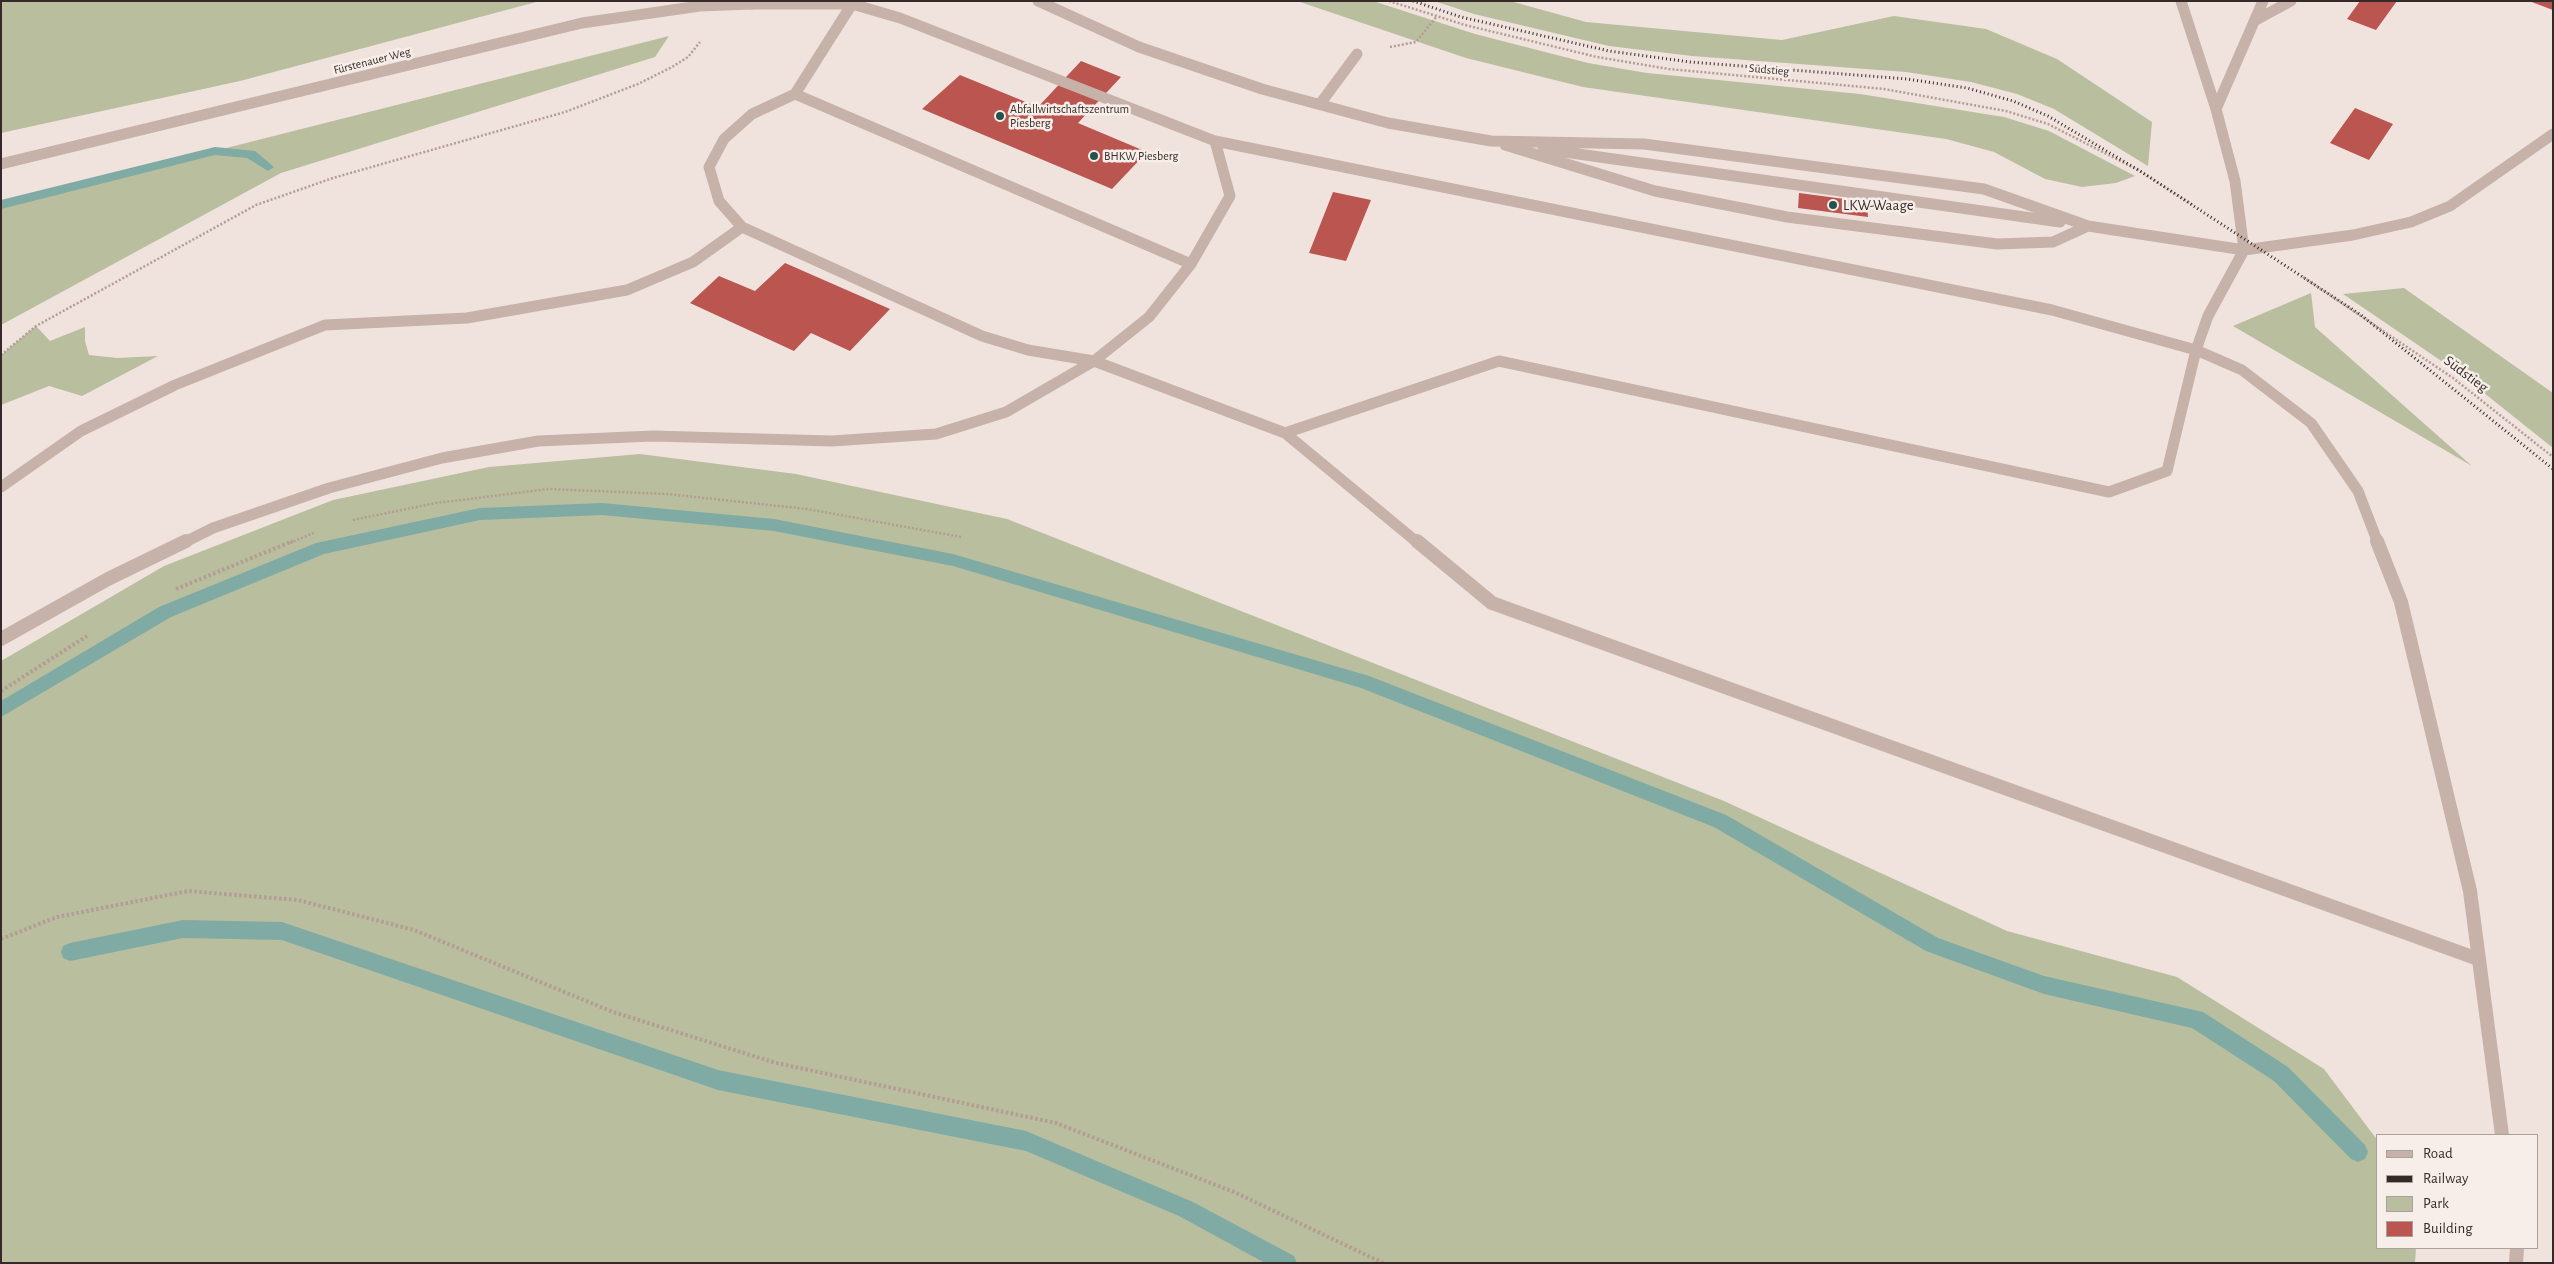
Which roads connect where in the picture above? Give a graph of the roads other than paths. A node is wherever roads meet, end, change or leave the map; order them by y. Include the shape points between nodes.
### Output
1 (1038, 1) edge
2 (2181, 1) edge
3 (2263, 1) edge
4 (2291, 1) edge
5 (700, 4) edge
6 (852, 4) junction
7 (2256, 20) junction
8 (1357, 54) dead end
9 (795, 94) junction
10 (1320, 104) junction
11 (2216, 109) junction
12 (2553, 134) edge
13 (1215, 141) junction
14 (1491, 141) junction
15 (1, 164) edge
16 (2088, 226) junction
17 (742, 227) junction
18 (2244, 250) junction
19 (1191, 264) junction
20 (2196, 350) junction
21 (1094, 361) junction
22 (1285, 434) junction
23 (1, 487) edge
24 (1, 639) edge
25 (2478, 959) junction
26 (2502, 1134) edge
27 (2517, 1249) edge
28 (2516, 1263) edge

1 - 10 street via 1139,47 1262,89
2 - 11 street
3 - 7 street
4 - 7 street
5 - 6 street, Fürstenauer Weg
5 - 15 street, Fürstenauer Weg via 582,24
6 - 9 street
6 - 13 street, Fürstenauer Weg via 900,18
7 - 11 street
8 - 10 street
9 - 17 street via 752,114 724,139 709,167 719,201
9 - 19 street
10 - 14 street via 1388,123
11 - 18 street via 2235,181
12 - 18 street via 2450,206 2411,222 2353,235
13 - 19 street via 1230,196
13 - 20 street, Fürstenauer Weg via 2052,310
14 - 16 street
14 - 16 street via 1644,144 1975,188
14 - 16 street via 1655,191 1787,217 1997,244 2053,242
16 - 18 street
17 - 21 street via 982,336 1028,350
17 - 23 street via 693,262 627,290 467,318 326,325 175,385 81,431
18 - 20 street via 2208,316
19 - 21 street via 1150,317
20 - 22 street via 2166,471 2109,492 1498,361
20 - 25 street, Fürstenauer Weg via 2242,370 2311,423 2358,491 2401,602 2470,891
21 - 22 street
21 - 24 street via 1006,412 936,434 832,441 653,436 538,441 433,461 329,488 213,528 108,579
22 - 25 street via 1492,603
25 - 26 street, Fürstenauer Weg
27 - 28 street

